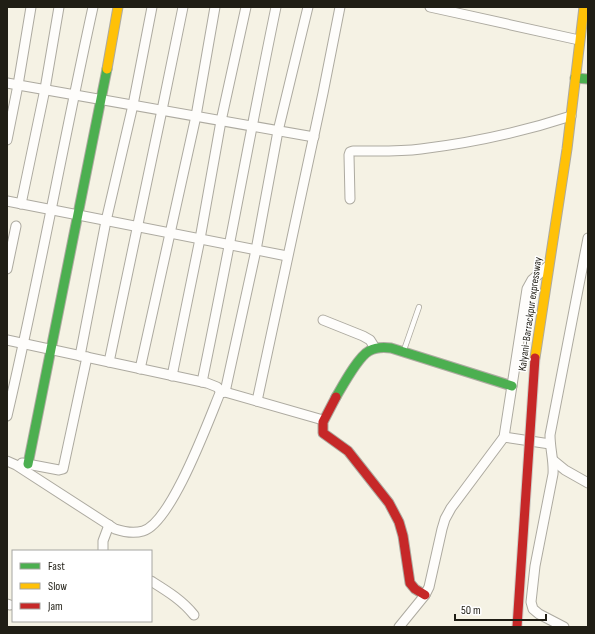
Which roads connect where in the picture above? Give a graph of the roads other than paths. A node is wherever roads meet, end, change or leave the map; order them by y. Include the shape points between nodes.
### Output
1 (32, 7) edge
2 (59, 7) edge
3 (93, 7) edge
4 (118, 7) edge
5 (152, 7) edge
6 (183, 7) edge
7 (215, 7) edge
8 (246, 7) edge
9 (276, 7) edge
10 (308, 7) edge
11 (340, 7) edge
12 (430, 7) edge
13 (584, 7) edge
14 (579, 40) junction
15 (575, 78) junction
16 (588, 79) edge
17 (7, 83) edge
18 (18, 85) junction
19 (44, 89) junction
20 (73, 94) junction
21 (102, 99) junction
22 (133, 105) junction
23 (162, 110) junction
24 (196, 116) junction
25 (571, 116) junction
26 (221, 121) junction
27 (252, 126) junction
28 (278, 131) junction
29 (314, 137) junction
30 (7, 140) edge
31 (350, 199) dead end
32 (7, 201) edge
33 (20, 204) junction
34 (52, 210) junction
35 (79, 215) junction
36 (106, 221) junction
37 (16, 226) dead end
38 (136, 227) junction
39 (170, 233) junction
40 (588, 238) edge
41 (200, 239) junction
42 (230, 245) junction
43 (256, 250) junction
44 (287, 256) junction
45 (549, 265) junction
46 (7, 269) edge
47 (419, 306) dead end
48 (323, 320) dead end
49 (7, 340) edge
50 (24, 343) junction
51 (375, 348) junction
52 (52, 349) junction
53 (404, 352) junction
54 (84, 356) junction
55 (109, 362) junction
56 (140, 368) junction
57 (172, 376) junction
58 (202, 382) junction
59 (512, 386) junction
60 (224, 392) junction
61 (257, 401) junction
62 (7, 416) edge
63 (324, 420) junction
64 (504, 437) junction
65 (550, 444) junction
66 (7, 461) edge
67 (554, 461) junction
68 (28, 464) junction
69 (588, 483) edge
70 (109, 525) junction
71 (103, 550) edge
72 (152, 582) edge
73 (425, 595) junction
74 (194, 615) dead end
75 (399, 627) edge
76 (517, 627) edge
77 (564, 627) edge

1 - 18 street
2 - 19 street
3 - 20 street
4 - 21 main road
5 - 22 street
6 - 23 street
7 - 24 street
8 - 26 street
9 - 27 street
10 - 28 street
11 - 29 street
12 - 14 street
13 - 14 main road, Kalyani-Barrackpur expressway
14 - 15 main road, Kalyani-Barrackpur expressway
15 - 16 main road
15 - 25 main road, Kalyani-Barrackpur expressway
17 - 18 street
18 - 19 street
18 - 30 street
19 - 20 street
19 - 33 street
20 - 21 street
20 - 34 street
21 - 22 street
21 - 35 main road
22 - 23 street
22 - 36 street
23 - 24 street
23 - 38 street
24 - 26 street
24 - 39 street
25 - 31 street via 530,129 446,145 402,150 353,150 349,155
25 - 45 main road, Kalyani-Barrackpur expressway
26 - 27 street
26 - 41 street
27 - 28 street
27 - 42 street
28 - 29 street
28 - 43 street
29 - 44 street
32 - 33 street
33 - 34 street
34 - 35 street
34 - 50 street
35 - 36 street
35 - 52 main road
36 - 38 street
36 - 54 street
37 - 46 street
38 - 39 street
38 - 55 street
39 - 41 street
39 - 56 street
40 - 65 street
41 - 42 street
41 - 57 street
42 - 43 street
42 - 58 street
43 - 44 street
43 - 60 street
44 - 61 street
45 - 59 street via 532,280 527,289
45 - 76 main road, Kalyani-Barrackpur expressway, bridge via 535,358
47 - 53 lane
48 - 51 street via 363,336 370,340
49 - 50 street
50 - 52 street
50 - 62 street
51 - 53 main road via 392,348
51 - 63 main road via 361,357
52 - 54 street
52 - 68 main road
53 - 59 main road
54 - 55 street
54 - 68 street via 63,469
55 - 56 street
56 - 57 street
57 - 58 street
58 - 60 street
59 - 64 street
60 - 61 street
60 - 70 street via 220,393 190,465 165,511 155,523 144,531 134,533
61 - 63 street
63 - 73 main road via 323,433 348,451 389,503 403,536 410,582 415,589
64 - 65 street
64 - 73 street via 445,519
65 - 67 street
66 - 68 street
66 - 70 street
67 - 69 street
67 - 77 street via 535,566 532,609
70 - 71 street via 103,541
72 - 74 street via 186,605
73 - 75 street

